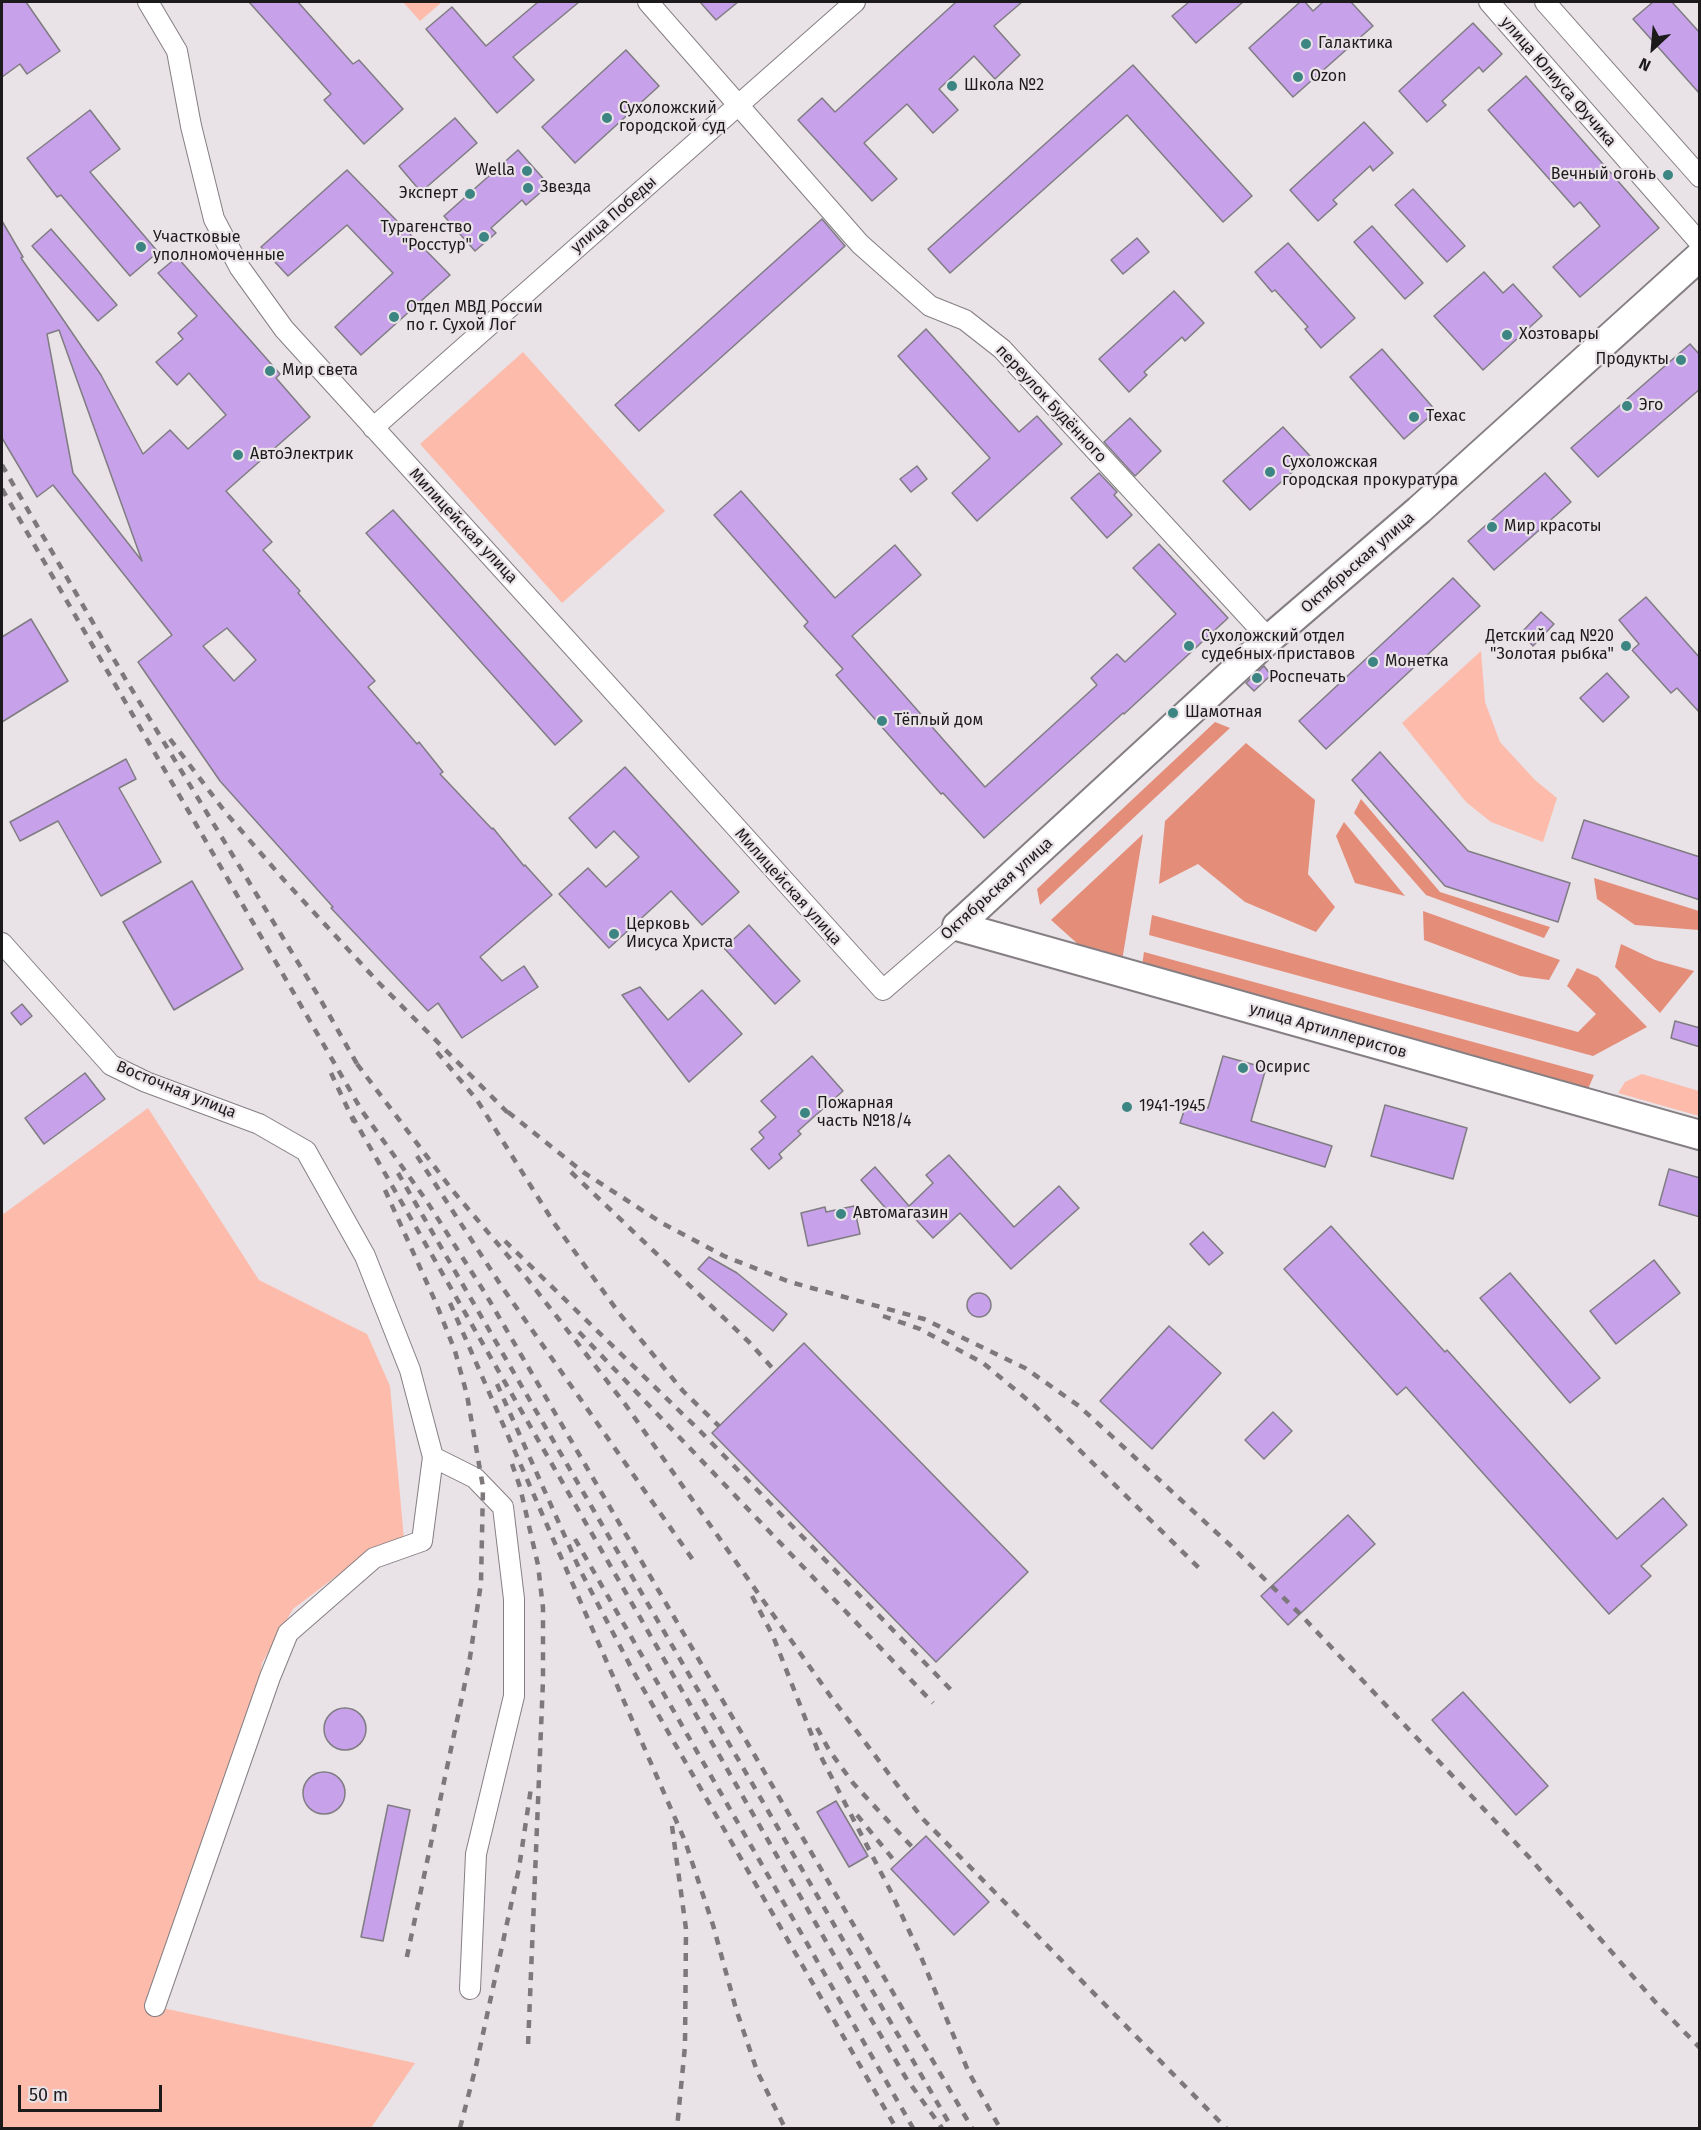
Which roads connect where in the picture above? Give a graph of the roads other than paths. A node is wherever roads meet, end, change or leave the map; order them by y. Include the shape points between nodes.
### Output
1 (148, 2) edge
2 (648, 2) edge
3 (855, 2) edge
4 (1489, 2) edge
5 (1545, 2) edge
6 (739, 105) junction
7 (1700, 177) edge
8 (1700, 243) edge
9 (1700, 256) edge
10 (373, 428) junction
11 (1269, 639) junction
12 (957, 926) junction
13 (2, 943) edge
14 (882, 990) joint
15 (1700, 1134) edge
16 (433, 1457) junction
17 (470, 1989) dead end
18 (156, 2006) dead end

1 - 10 street, Милицейская улица via 177,51 214,219 235,258 284,329
2 - 6 street, переулок Будённого
3 - 6 street, улица Победы
4 - 8 street, улица Юлиуса Фучика
5 - 7 street
6 - 10 street, улица Победы
6 - 11 street, переулок Будённого via 860,244 930,306 965,320 1002,350
9 - 11 street, Октябрьская улица via 1419,510
10 - 14 street, Милицейская улица
11 - 12 street, Октябрьская улица
12 - 14 street, Октябрьская улица
12 - 15 street, улица Артиллеристов
13 - 16 street, Восточная улица via 111,1065 259,1124 306,1151 365,1256 410,1370
16 - 17 street via 475,1478 503,1507 514,1599 514,1696 476,1854
16 - 18 street via 422,1541 374,1558 288,1633

